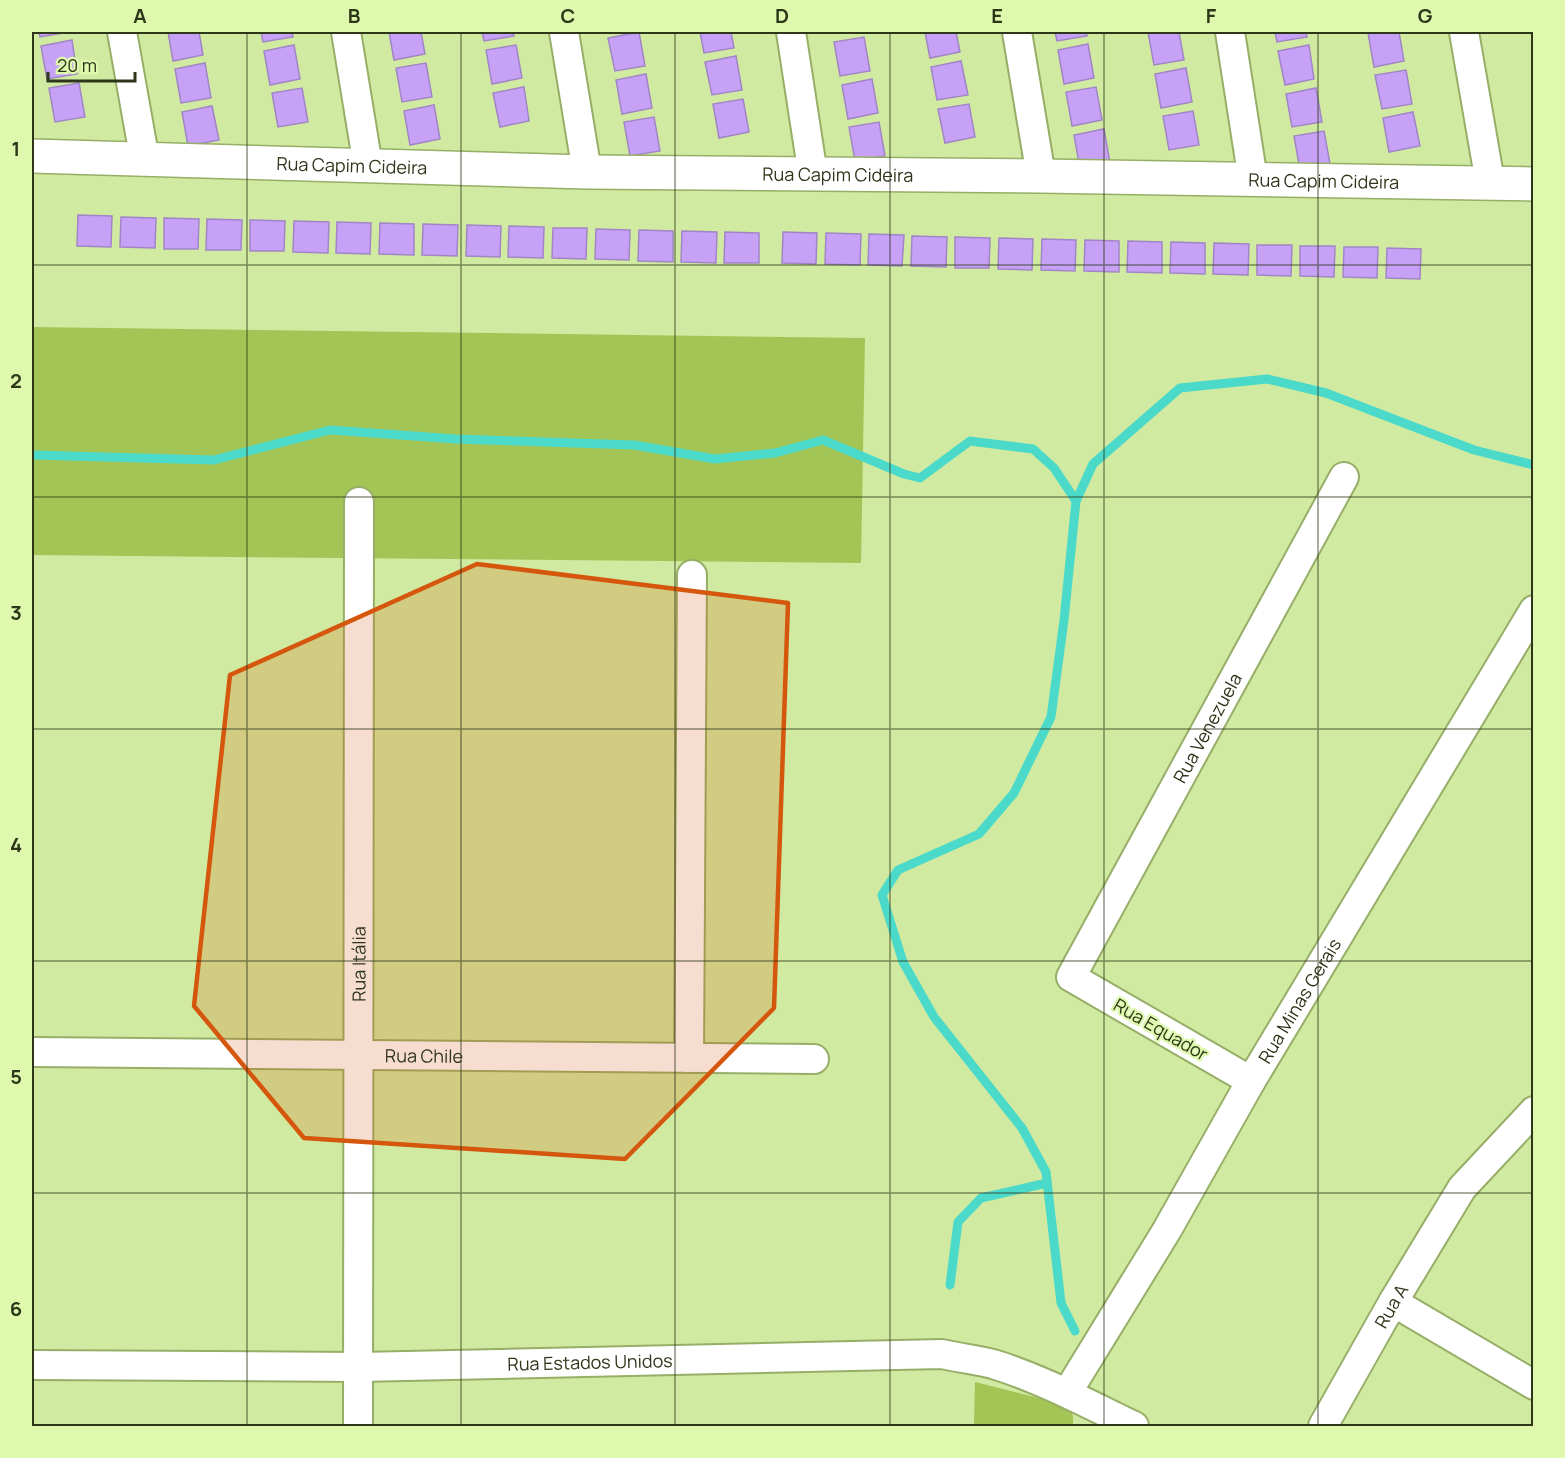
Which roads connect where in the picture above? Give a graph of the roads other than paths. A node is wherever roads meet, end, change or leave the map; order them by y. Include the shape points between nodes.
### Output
1 (122, 32) edge
2 (346, 32) edge
3 (564, 32) edge
4 (791, 32) edge
5 (1017, 32) edge
6 (1230, 32) edge
7 (1464, 32) edge
8 (32, 156) edge
9 (145, 160) junction
10 (368, 166) junction
11 (587, 172) junction
12 (813, 175) junction
13 (1041, 176) junction
14 (1253, 180) junction
15 (1490, 182) junction
16 (1533, 184) edge
17 (1344, 477) dead end
18 (359, 502) dead end
19 (692, 575) dead end
20 (1533, 610) edge
21 (1071, 977) joint
22 (32, 1052) edge
23 (358, 1054) junction
24 (689, 1058) junction
25 (814, 1059) dead end
26 (1251, 1081) junction
27 (1533, 1111) edge
28 (1393, 1302) junction
29 (32, 1365) edge
30 (359, 1367) junction
31 (1533, 1384) edge
32 (1080, 1408) edge
33 (358, 1426) edge
34 (1134, 1426) edge
35 (1323, 1426) edge

1 - 9 street
2 - 10 street
3 - 11 street
4 - 12 street
5 - 13 street
6 - 14 street
7 - 15 street
8 - 9 street, Rua Capim Cideira
9 - 10 street, Rua Capim Cideira
10 - 11 street, Rua Capim Cideira
11 - 12 street, Rua Capim Cideira
12 - 13 street, Rua Capim Cideira
13 - 14 street, Rua Capim Cideira
14 - 15 street, Rua Capim Cideira
15 - 16 street, Rua Capim Cideira
17 - 21 street, Rua Venezuela
18 - 23 street, Rua Itália
19 - 24 street
20 - 26 street, Rua Minas Gerais
21 - 26 street, Rua Equador
22 - 23 street, Rua Chile
23 - 24 street, Rua Chile
23 - 30 street, Rua Itália
24 - 25 street, Rua Chile
26 - 32 street, Rua Minas Gerais via 1167,1230
27 - 28 street, Rua A via 1462,1188
28 - 31 street
28 - 35 street, Rua A
29 - 30 street, Rua Estados Unidos
30 - 32 street, Rua Estados Unidos via 942,1354 992,1364 1039,1381
30 - 33 street, Rua Itália
32 - 34 street, Rua Estados Unidos

